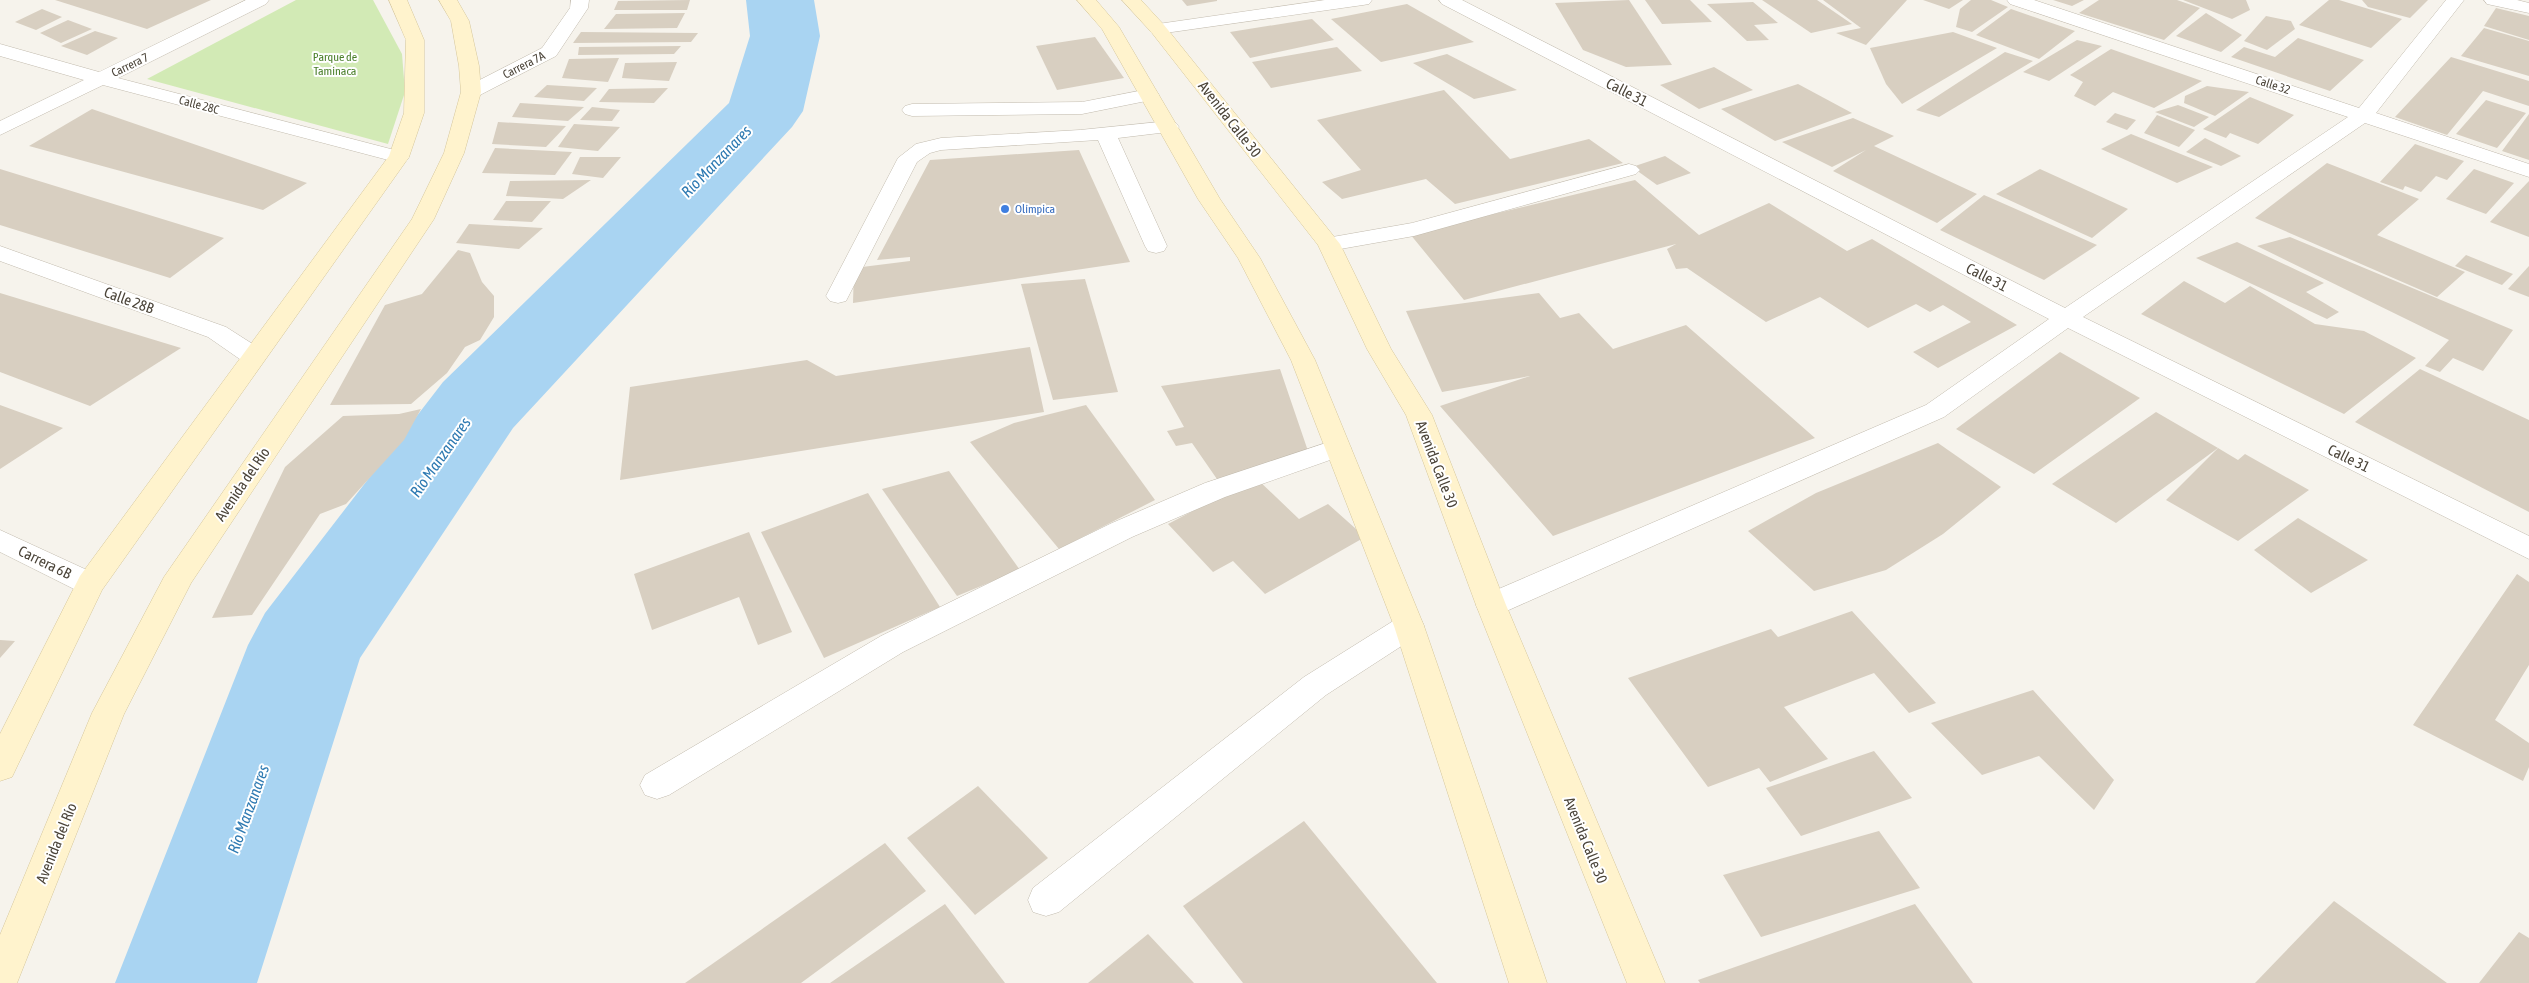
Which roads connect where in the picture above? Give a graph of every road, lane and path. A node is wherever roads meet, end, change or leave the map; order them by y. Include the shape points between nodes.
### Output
1 (260, 0) edge
2 (398, 0) edge
3 (448, 0) edge
4 (580, 0) edge
5 (1086, 0) edge
6 (1131, 0) edge
7 (1363, 0) edge
8 (1448, 0) edge
9 (2016, 0) edge
10 (2456, 0) edge
11 (2493, 0) edge
12 (2529, 8) edge
13 (1158, 29) junction
14 (0, 50) edge
15 (101, 80) junction
16 (471, 92) junction
17 (1149, 95) junction
18 (912, 110) dead end
19 (2364, 115) junction
20 (1169, 127) junction
21 (0, 129) edge
22 (1105, 132) junction
23 (399, 157) junction
24 (1630, 170) dead end
25 (2529, 171) edge
26 (1329, 244) junction
27 (1156, 246) dead end
28 (0, 254) edge
29 (838, 296) dead end
30 (2066, 318) junction
31 (253, 356) junction
32 (1338, 448) junction
33 (0, 540) edge
34 (2529, 548) edge
35 (90, 584) junction
36 (1491, 605) junction
37 (1409, 626) junction
38 (8, 739) edge
39 (0, 767) edge
40 (657, 785) dead end
41 (1046, 900) dead end
42 (0, 980) edge
43 (1528, 983) edge
44 (1646, 983) edge

1 - 15 street, Carrera 7
2 - 23 main road via 415,40 414,112
3 - 16 main road, Avenida del Río via 460,21
4 - 16 street, Carrera 7A via 579,8 549,52
5 - 17 main road via 1110,27
6 - 13 main road, Avenida Calle 30
7 - 13 street
8 - 30 street, Calle 31
9 - 19 street, Calle 32
10 - 19 street
11 - 12 street
13 - 26 main road, Avenida Calle 30
14 - 15 street, Calle 28C
15 - 21 street, Carrera 7
15 - 23 street, Calle 28C
16 - 42 main road, Avenida del Río via 454,153 423,218 179,577 108,713
17 - 18 street via 1082,108
17 - 20 main road
19 - 25 street, Calle 32
19 - 30 street
20 - 22 street
20 - 32 main road via 1209,199 1249,258 1303,360
22 - 27 street
22 - 29 street via 924,148 908,158
23 - 31 main road
24 - 26 street via 1414,229
26 - 36 main road, Avenida Calle 30 via 1380,349 1419,415
28 - 31 street, Calle 28B via 217,332
30 - 34 street, Calle 31
30 - 36 street via 1935,411
31 - 35 main road
32 - 37 main road
32 - 40 street via 1215,490 1113,535 892,644
33 - 35 street, Carrera 6B
35 - 38 main road
36 - 44 main road, Avenida Calle 30
37 - 41 street via 1315,686
37 - 43 main road
38 - 39 main road

